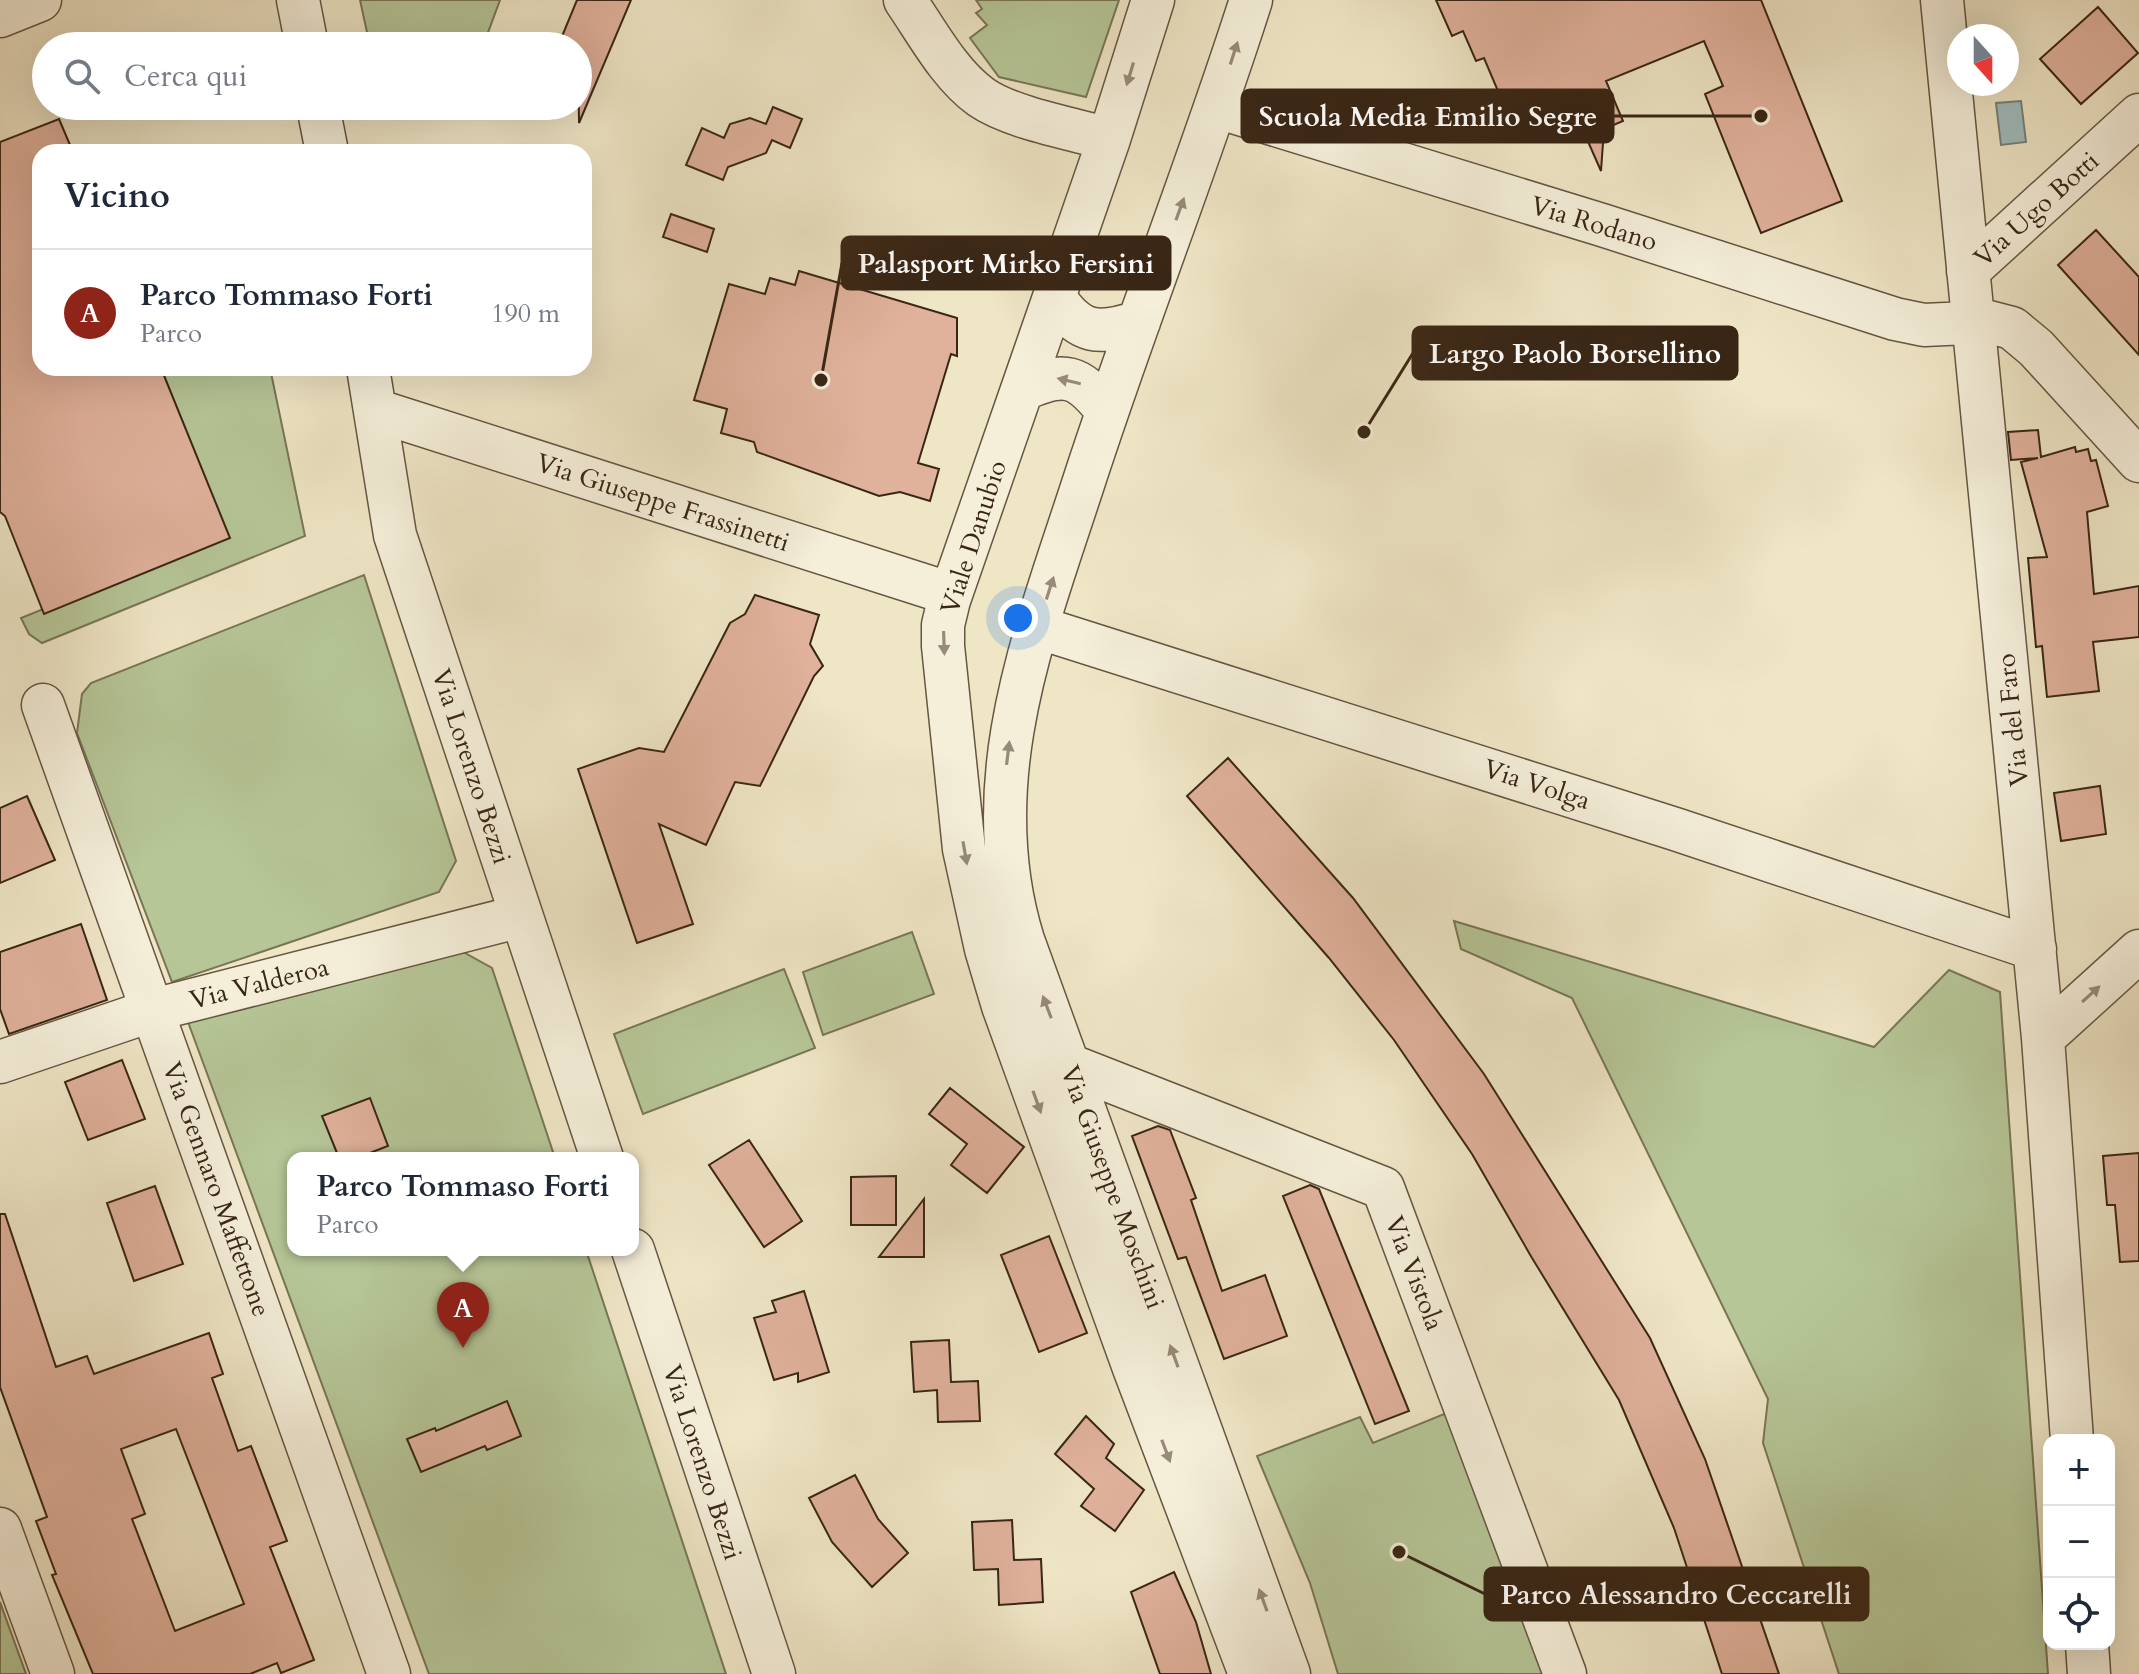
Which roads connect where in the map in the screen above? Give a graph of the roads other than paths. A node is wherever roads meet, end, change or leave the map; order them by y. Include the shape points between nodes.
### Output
1 (40, 0) edge
2 (298, 0) edge
3 (905, 0) edge
4 (1153, 0) edge
5 (1251, 0) edge
6 (1942, 0) edge
7 (0, 16) edge
8 (304, 32) edge
9 (1217, 107) junction
10 (2139, 115) edge
11 (321, 120) edge
12 (1109, 139) junction
13 (325, 144) edge
14 (1968, 271) junction
15 (1055, 298) junction
16 (1139, 322) junction
17 (1974, 322) junction
18 (369, 376) edge
19 (1022, 390) junction
20 (375, 410) junction
21 (1107, 411) junction
22 (2139, 461) edge
23 (951, 594) junction
24 (1037, 627) junction
25 (1019, 689) junction
26 (947, 692) junction
27 (43, 705) dead end
28 (521, 916) junction
29 (2035, 949) junction
30 (2139, 951) edge
31 (153, 1010) junction
32 (2043, 1038) junction
33 (0, 1062) edge
34 (1069, 1065) junction
35 (600, 1152) edge
36 (635, 1256) edge
37 (2072, 1434) edge
38 (0, 1529) edge
39 (2087, 1650) edge
40 (53, 1674) edge
41 (388, 1674) edge
42 (774, 1674) edge
43 (1250, 1674) edge
44 (1289, 1674) edge
45 (1565, 1674) edge
46 (2089, 1674) edge

1 - 7 street
2 - 8 street
3 - 12 street via 958,76 983,99
4 -> 12 street, Viale Danubio
9 -> 5 street
6 - 14 street, Via del Faro
16 -> 9 street
9 - 17 street, Via Rodano via 1895,319 1924,325
10 - 14 street, Via Ugo Botti
11 - 13 street
12 - 15 street, Viale Danubio
14 - 17 street, Via del Faro
15 - 16 street via 1069,317 1092,330
15 - 19 street, Viale Danubio
16 - 21 street
17 - 22 street, Via Rodano via 1999,323 2024,336
17 - 29 street, Via del Faro
18 - 20 street, Via Lorenzo Bezzi
21 -> 19 street via 1088,388 1070,378 1048,379
19 - 23 street, Viale Danubio
20 - 23 street, Via Giuseppe Frassinetti
20 - 28 street, Via Lorenzo Bezzi via 395,535
24 -> 21 street
23 -> 26 street, Viale Danubio via 943,625
24 - 25 street
24 - 29 street, Via Volga
25 - 26 street via 992,709 978,711 961,706
34 -> 25 street, Via Giuseppe Moschini via 1023,940 1008,881 1005,786
26 -> 43 street, Via Giuseppe Moschini via 964,849 1003,1006
27 - 31 street, Via Gennaro Maffettone
28 - 31 street, Via Valderoa
28 - 35 street, Via Lorenzo Bezzi
29 - 32 street, Via del Faro
32 -> 30 street
31 - 33 street, Via Valderoa
31 - 41 street, Via Gennaro Maffettone
32 - 37 street, Via del Faro
44 -> 34 street, Via Giuseppe Moschini
34 - 45 street, Via Vistola via 1383,1188
36 - 42 street, Via Lorenzo Bezzi
38 - 40 street
39 - 46 street

